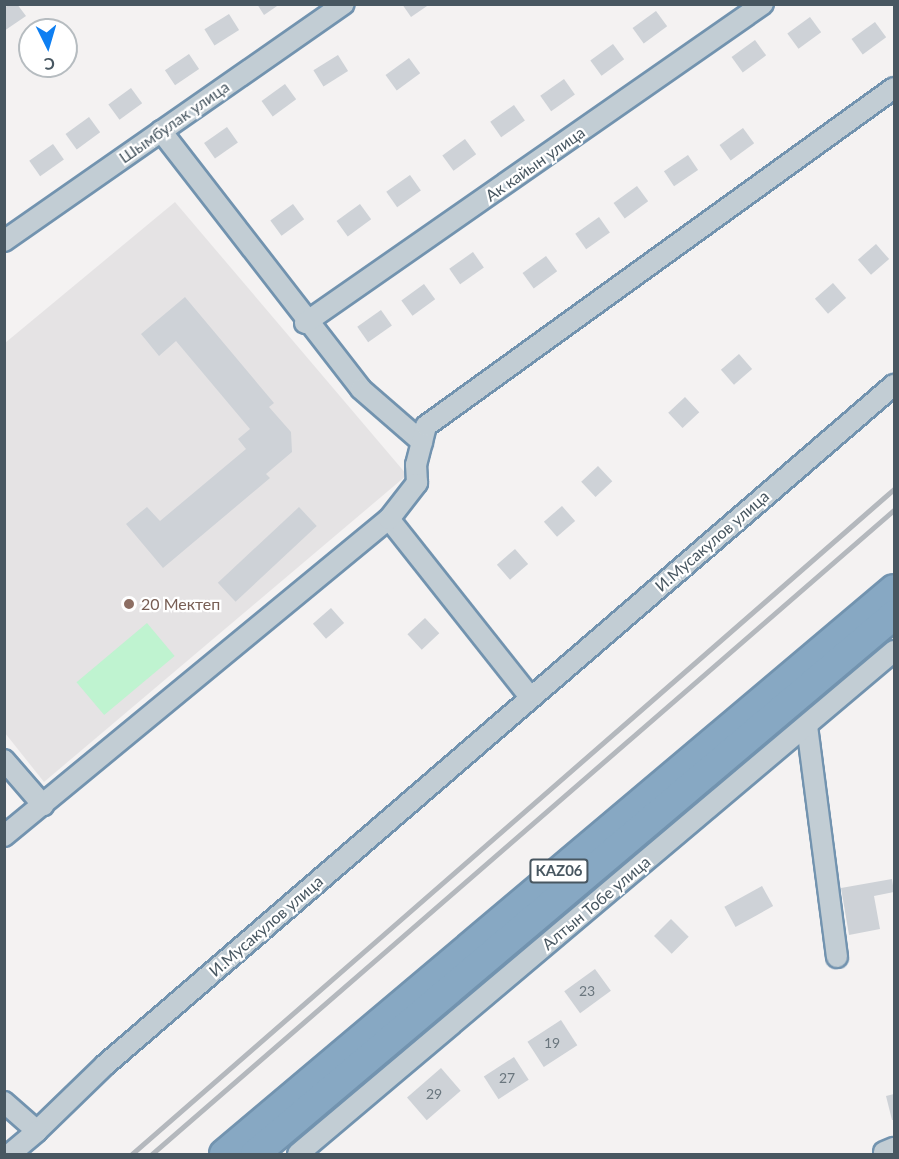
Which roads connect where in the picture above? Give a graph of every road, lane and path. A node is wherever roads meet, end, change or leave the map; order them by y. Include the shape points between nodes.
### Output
1 (344, 4) edge
2 (763, 4) edge
3 (894, 88) edge
4 (161, 132) junction
5 (4, 241) edge
6 (305, 322) junction
7 (894, 385) edge
8 (422, 442) junction
9 (389, 519) junction
10 (894, 589) edge
11 (894, 615) edge
12 (894, 651) edge
13 (530, 697) junction
14 (807, 726) junction
15 (4, 760) edge
16 (42, 805) junction
17 (4, 836) edge
18 (837, 957) dead end
19 (4, 1102) edge
20 (38, 1131) junction
21 (10, 1155) edge
22 (224, 1155) edge
23 (255, 1155) edge
24 (298, 1155) edge

1 - 4 street, Шымбулак улица
2 - 6 street, Ак кайын улица
3 - 8 street via 492,376 426,426
4 - 5 street, Шымбулак улица
4 - 6 street
6 - 8 street via 361,389
7 - 13 street, И.Мусакулов улица
8 - 9 street via 417,483
9 - 13 street
9 - 16 street
10 - 22 highway, KАZ06
11 - 23 highway, KАZ06
12 - 14 street, Алтын Тобе улица
13 - 20 street, И.Мусакулов улица via 105,1065
14 - 18 street
14 - 24 street, Алтын Тобе улица
15 - 16 street
16 - 17 street
19 - 20 street
20 - 21 street, И.Мусакулов улица

